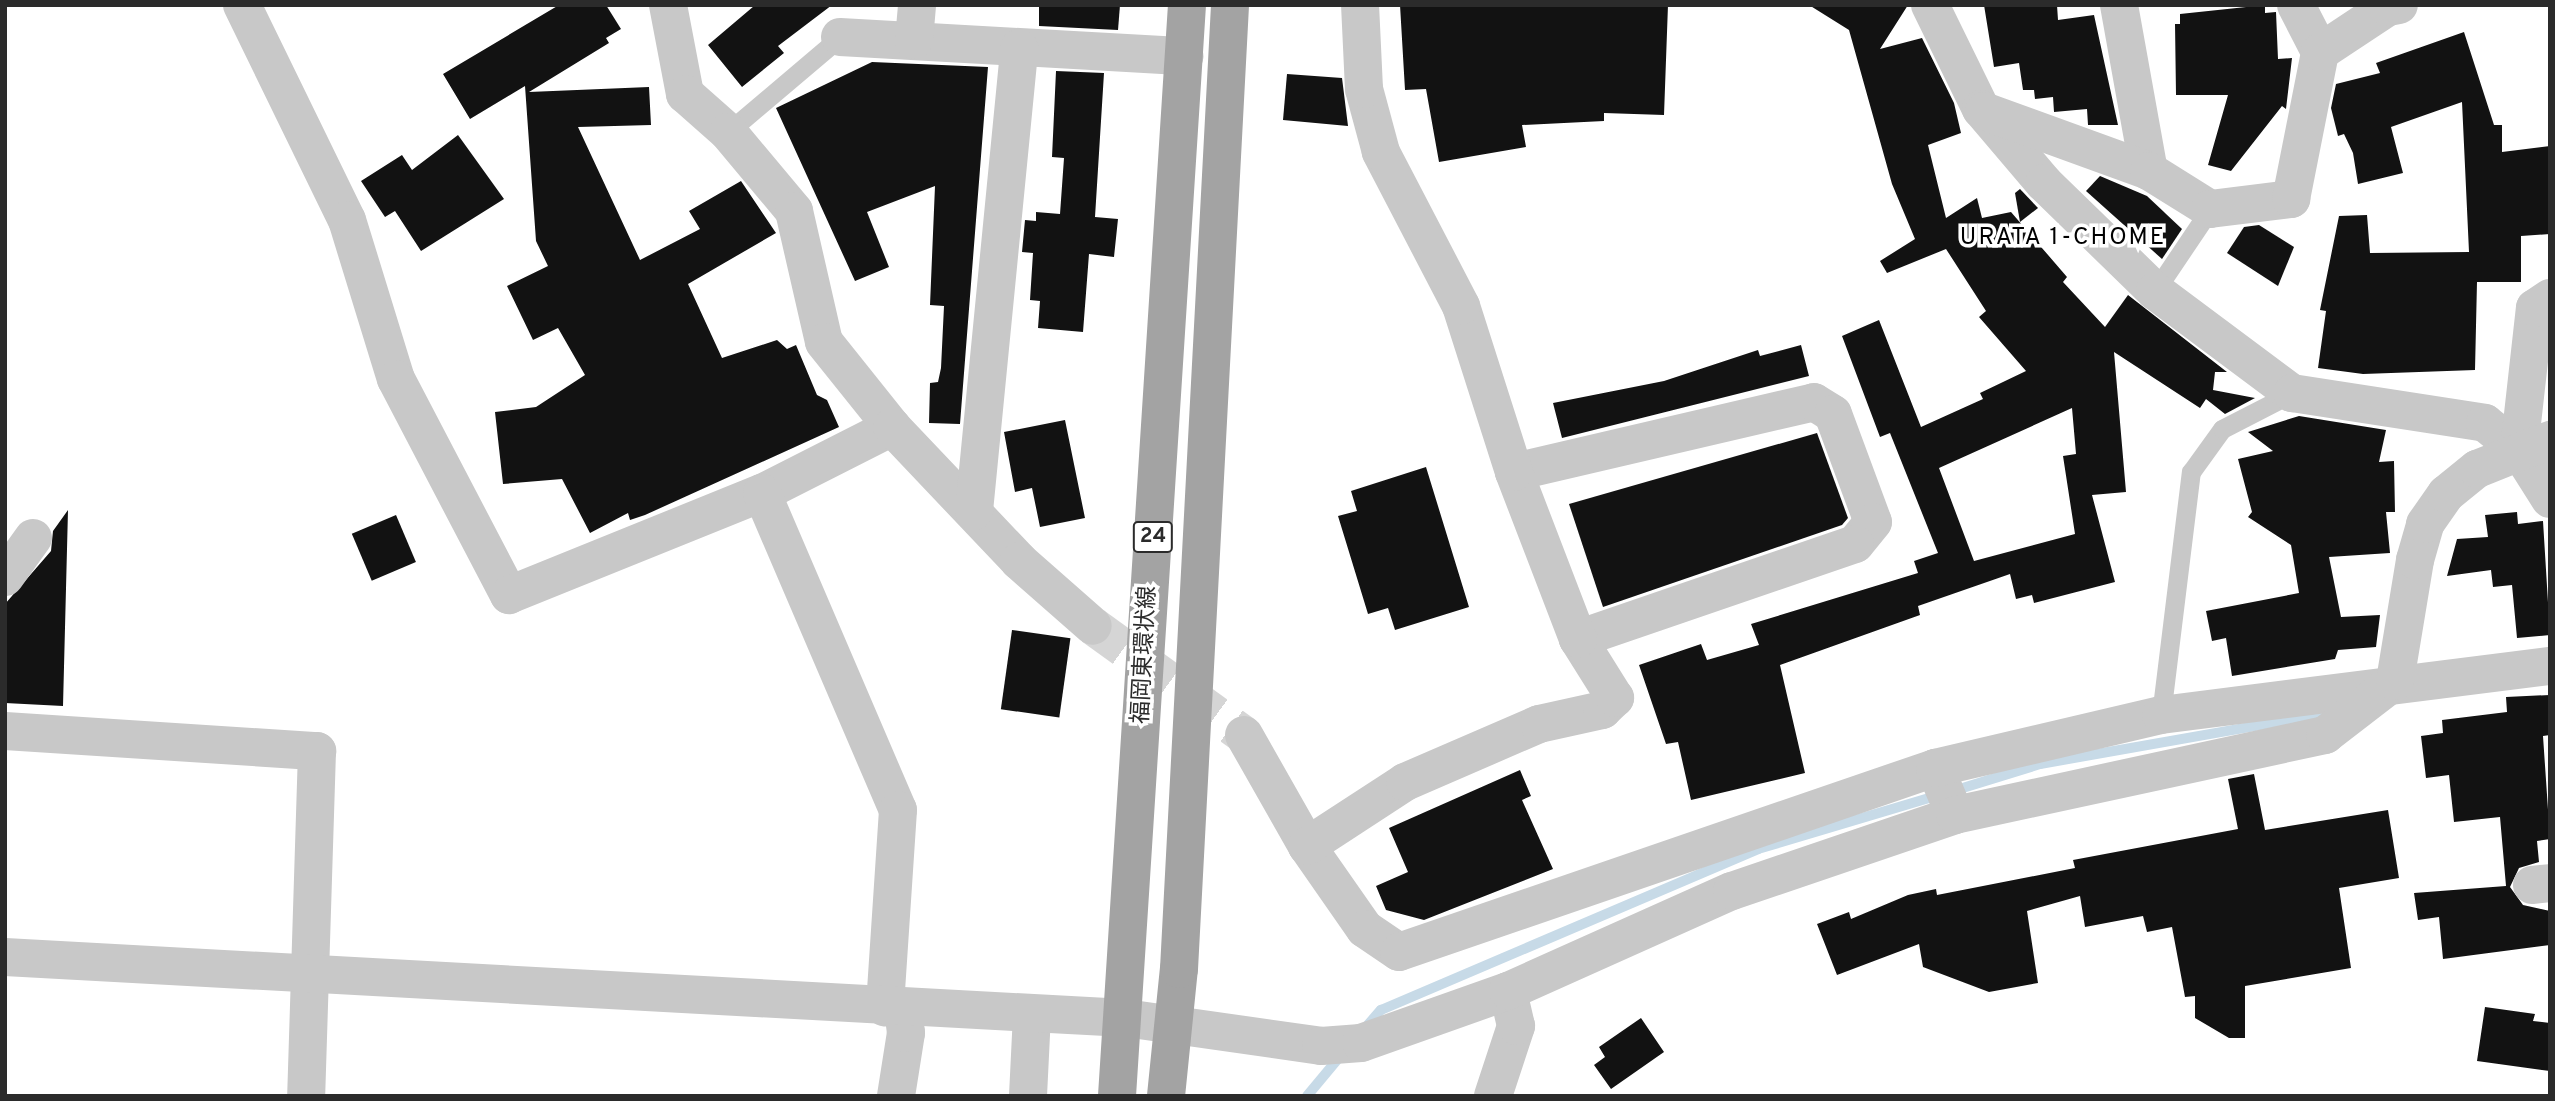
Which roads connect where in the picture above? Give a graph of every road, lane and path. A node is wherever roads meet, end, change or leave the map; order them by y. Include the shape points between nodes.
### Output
1 (242, 5) edge
2 (668, 5) edge
3 (1187, 5) edge
4 (1230, 5) edge
5 (1360, 5) edge
6 (2119, 5) edge
7 (2296, 5) edge
8 (2399, 5) edge
9 (1928, 8) edge
10 (915, 23) edge
11 (840, 37) joint
12 (1019, 48) junction
13 (2320, 52) junction
14 (1184, 56) junction
15 (1981, 109) junction
16 (729, 132) junction
17 (2149, 171) junction
18 (2210, 209) junction
19 (2155, 292) junction
20 (2550, 298) edge
21 (2292, 393) junction
22 (892, 427) junction
23 (2534, 445) edge
24 (1514, 472) junction
25 (762, 493) junction
26 (2550, 499) edge
27 (974, 511) junction
28 (33, 538) dead end
29 (5, 577) edge
30 (1093, 626) tunnel mouth
31 (1578, 639) junction
32 (2550, 666) edge
33 (2395, 681) junction
34 (2161, 715) junction
35 (5, 731) edge
36 (1244, 735) tunnel mouth
37 (1935, 768) junction
38 (1955, 815) junction
39 (1307, 846) junction
40 (5, 957) edge
41 (313, 971) junction
42 (1508, 991) junction
43 (894, 1008) junction
44 (1031, 1014) junction
45 (1125, 1018) junction
46 (1173, 1025) junction
47 (306, 1096) edge
48 (896, 1096) edge
49 (1028, 1096) edge
50 (1117, 1096) edge
51 (1166, 1096) edge
52 (1493, 1096) edge

1 - 25 street via 347,220 396,379 509,595
2 - 16 street via 685,94
3 - 14 main road, 福岡東環状線 / 24
4 - 46 main road, 福岡東環状線 / 24
5 - 24 street via 1364,89 1381,152 1461,306
6 - 17 street
7 - 13 street
8 - 13 street
9 - 15 street
10 - 11 street
10 - 12 street
11 - 16 lane
12 - 14 street
12 - 27 street
13 - 18 street via 2291,199
14 - 45 main road, 福岡東環状線 / 24
15 - 17 street
15 - 19 street via 2044,183
16 - 22 street via 794,211 824,342
17 - 18 street
18 - 19 lane
19 - 21 street
20 - 23 street via 2535,308
21 - 23 street via 2485,423
21 - 34 lane via 2222,429 2191,472
22 - 25 street
22 - 27 street
23 - 26 street
23 - 33 street via 2477,469 2446,494 2425,524
24 - 31 street
24 - 31 street via 1814,402 1833,414 1873,522 1855,544
25 - 43 street via 898,810
27 - 30 street via 1019,561
28 - 29 street
31 - 39 street via 1615,698 1602,710 1539,724 1405,782
32 - 33 street
33 - 34 street
33 - 38 street via 2325,735
34 - 37 street
35 - 41 street via 317,751
36 - 39 street
37 - 38 street
37 - 39 street via 1399,952 1365,929
38 - 42 street via 1732,891
40 - 41 street
41 - 43 street
41 - 47 street
42 - 46 street via 1361,1043 1321,1046
42 - 52 street via 1516,1026
43 - 44 street
43 - 48 street via 906,1033
44 - 45 street
44 - 49 street
45 - 46 street
45 - 50 main road, 福岡東環状線 / 24
46 - 51 main road, 福岡東環状線 / 24

